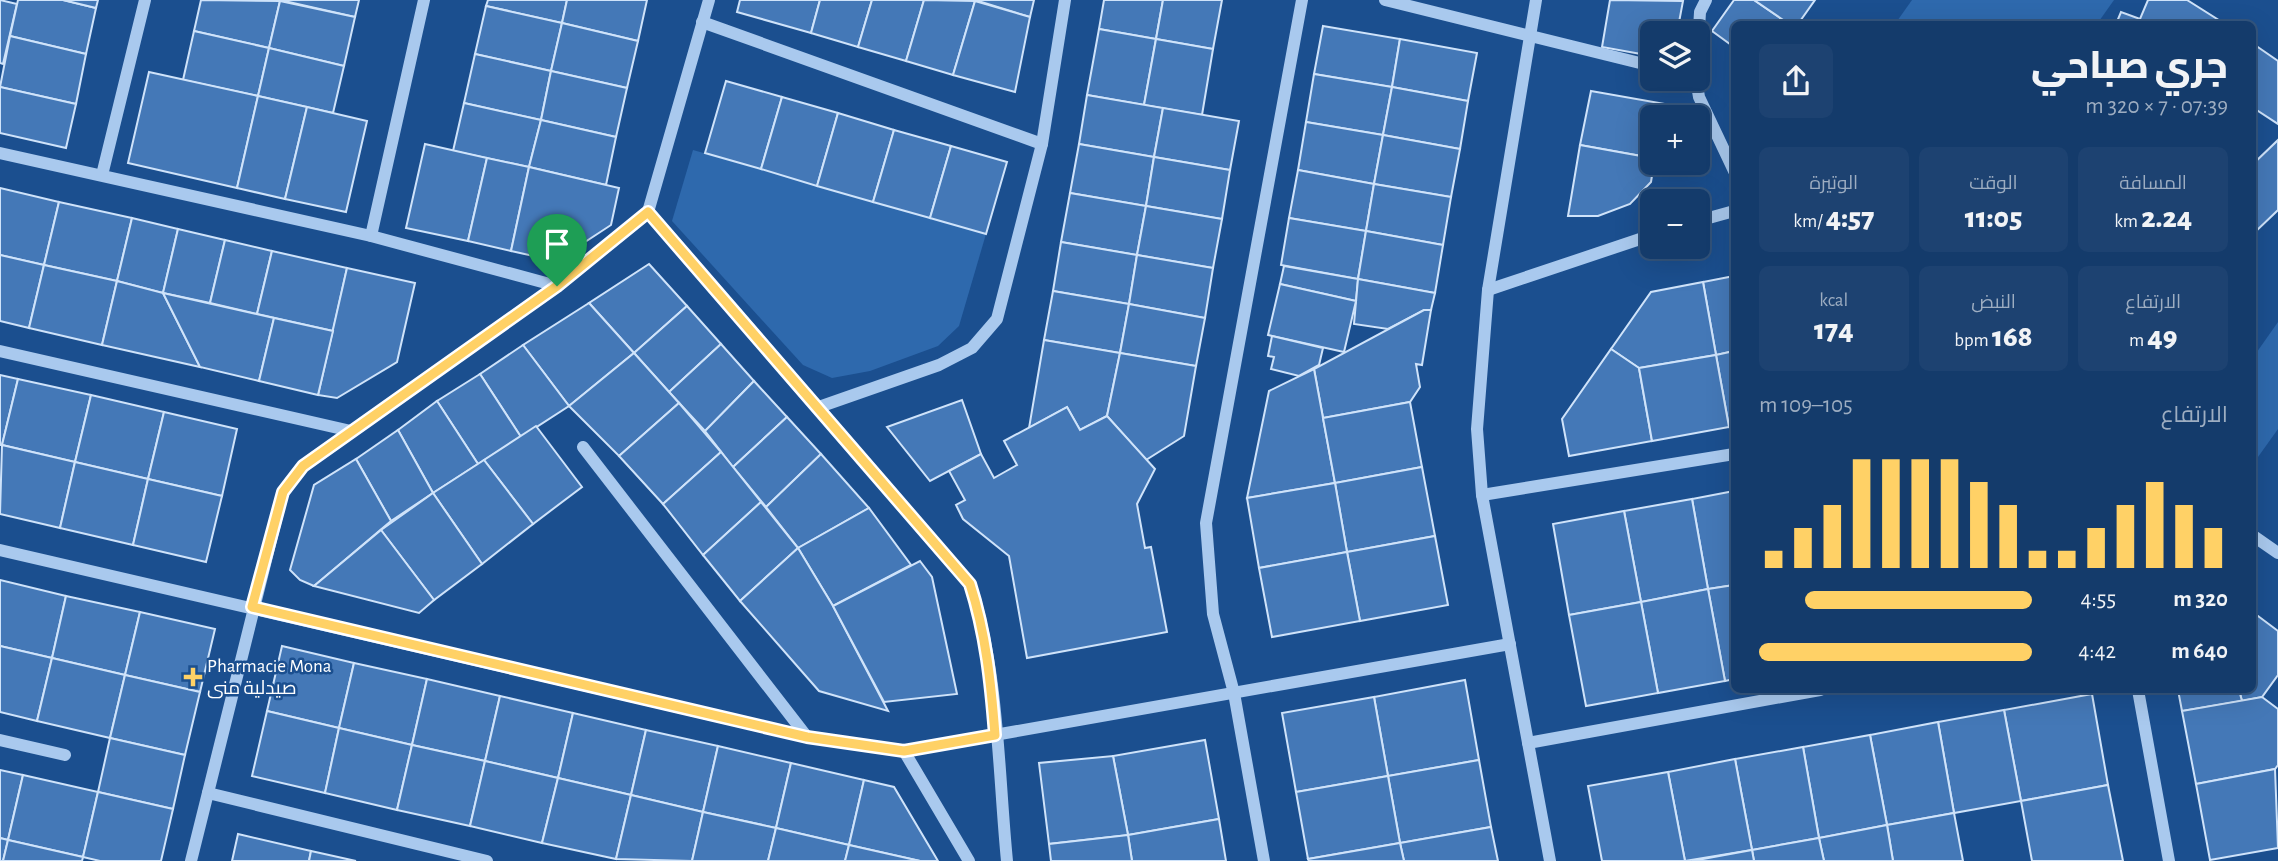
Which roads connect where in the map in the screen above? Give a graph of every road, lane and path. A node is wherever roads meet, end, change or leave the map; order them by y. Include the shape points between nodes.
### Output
1 (145, 0) edge
2 (424, 0) edge
3 (709, 0) edge
4 (1065, 0) edge
5 (1303, 0) edge
6 (1385, 0) edge
7 (1536, 0) edge
8 (1706, 0) edge
9 (1699, 21) edge
10 (702, 22) junction
11 (1529, 35) junction
12 (1640, 63) edge
13 (1698, 91) edge
14 (1042, 144) junction
15 (0, 153) edge
16 (1731, 165) edge
17 (102, 175) junction
18 (648, 212) junction
19 (1731, 212) edge
20 (1710, 218) edge
21 (371, 236) junction
22 (1640, 239) edge
23 (557, 286) junction
24 (1488, 290) junction
25 (0, 351) edge
26 (819, 407) junction
27 (351, 431) junction
28 (583, 447) dead end
29 (1731, 454) edge
30 (1482, 495) junction
31 (2256, 538) edge
32 (0, 550) edge
33 (2278, 553) edge
34 (252, 607) junction
35 (1510, 644) junction
36 (1234, 693) junction
37 (1803, 693) edge
38 (2139, 693) edge
39 (995, 735) junction
40 (807, 737) junction
41 (0, 740) edge
42 (1528, 743) junction
43 (904, 751) junction
44 (65, 755) dead end
45 (208, 793) junction
46 (191, 861) edge
47 (487, 861) edge
48 (970, 861) edge
49 (1007, 861) edge
50 (1264, 861) edge
51 (1550, 861) edge
52 (2169, 861) edge

1 - 17 street
2 - 21 street
3 - 10 street
4 - 14 street
5 - 36 street via 1206,523 1213,614
6 - 11 street
7 - 11 street
8 - 9 street
10 - 14 street
10 - 18 street
11 - 12 street
11 - 24 street
13 - 16 street
14 - 26 street via 997,319 972,348 939,365
15 - 17 street
17 - 21 street
18 - 23 street
18 - 26 street
19 - 20 street
21 - 23 street
22 - 24 street
23 - 27 street
24 - 30 street via 1476,429
25 - 27 street
26 - 39 street via 970,584 989,661
27 - 34 street via 303,466 283,492
28 - 40 street
29 - 30 street
30 - 35 street
31 - 33 street
32 - 34 street
34 - 40 street
34 - 45 street
35 - 36 street
35 - 42 street
36 - 39 street
36 - 50 street
37 - 42 street
38 - 52 street
39 - 43 street
39 - 49 street
40 - 43 street
41 - 44 street
42 - 51 street
43 - 48 street
45 - 46 street
45 - 47 street

